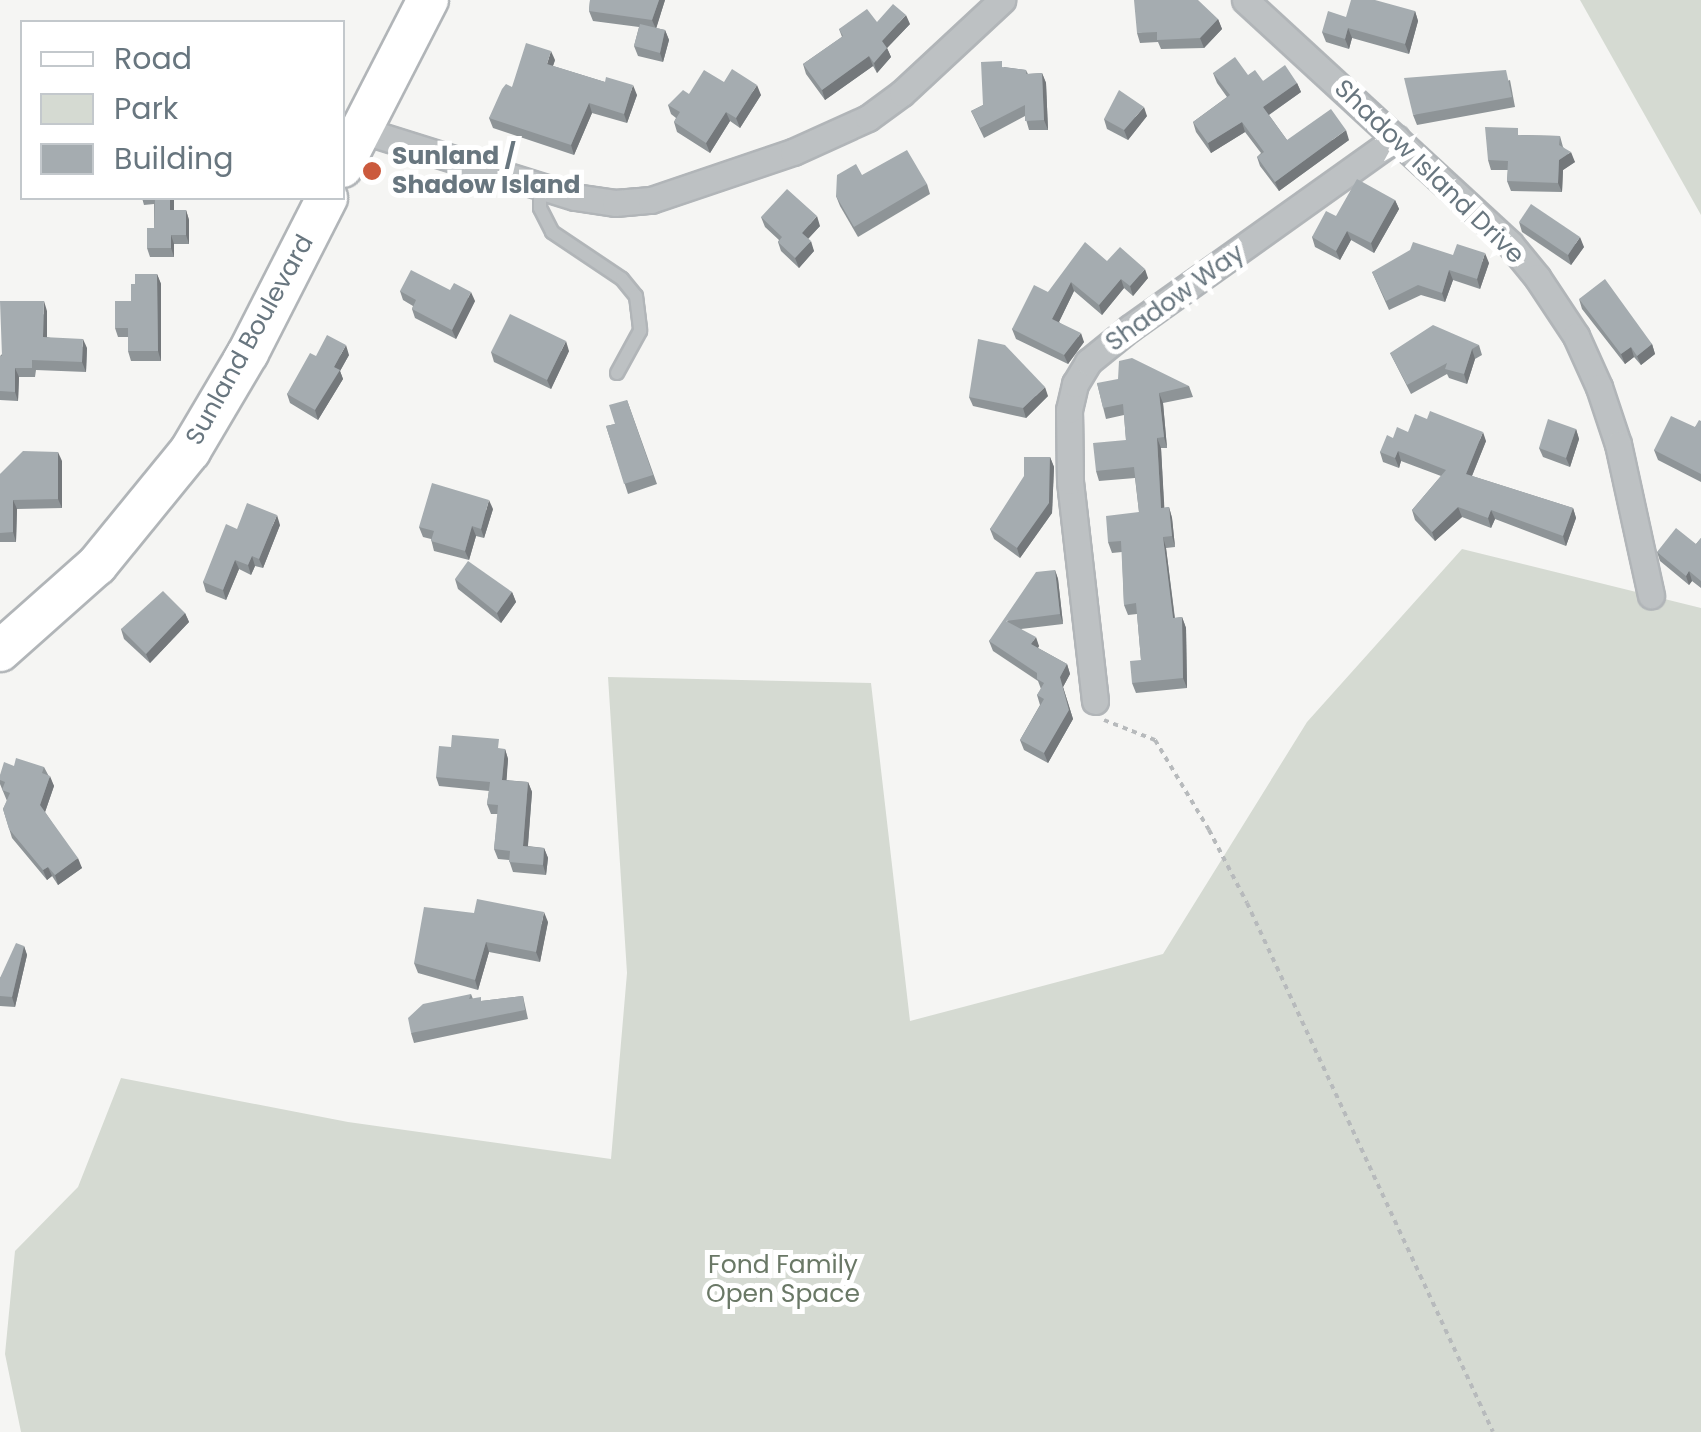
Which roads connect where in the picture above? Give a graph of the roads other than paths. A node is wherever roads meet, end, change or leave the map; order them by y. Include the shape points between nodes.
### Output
1 (428, 0) edge
2 (1002, 0) edge
3 (1244, 0) edge
4 (361, 130) junction
5 (1396, 138) junction
6 (345, 161) edge
7 (540, 186) junction
8 (326, 200) edge
9 (617, 372) dead end
10 (1651, 595) dead end
11 (0, 650) edge
12 (1095, 702) road end

1 - 4 main road
2 - 7 street via 868,118 793,152 651,200 615,203
3 - 5 street, Shadow Island Drive
4 - 6 main road
4 - 7 street
5 - 10 street, Shadow Island Drive via 1510,244 1576,336 1618,444
5 - 12 street, Shadow Way via 1130,328 1088,362 1074,384 1070,481
7 - 9 lane via 540,208 552,232 622,279 636,296 640,331
8 - 11 main road, Sunland Boulevard via 190,451 97,565

